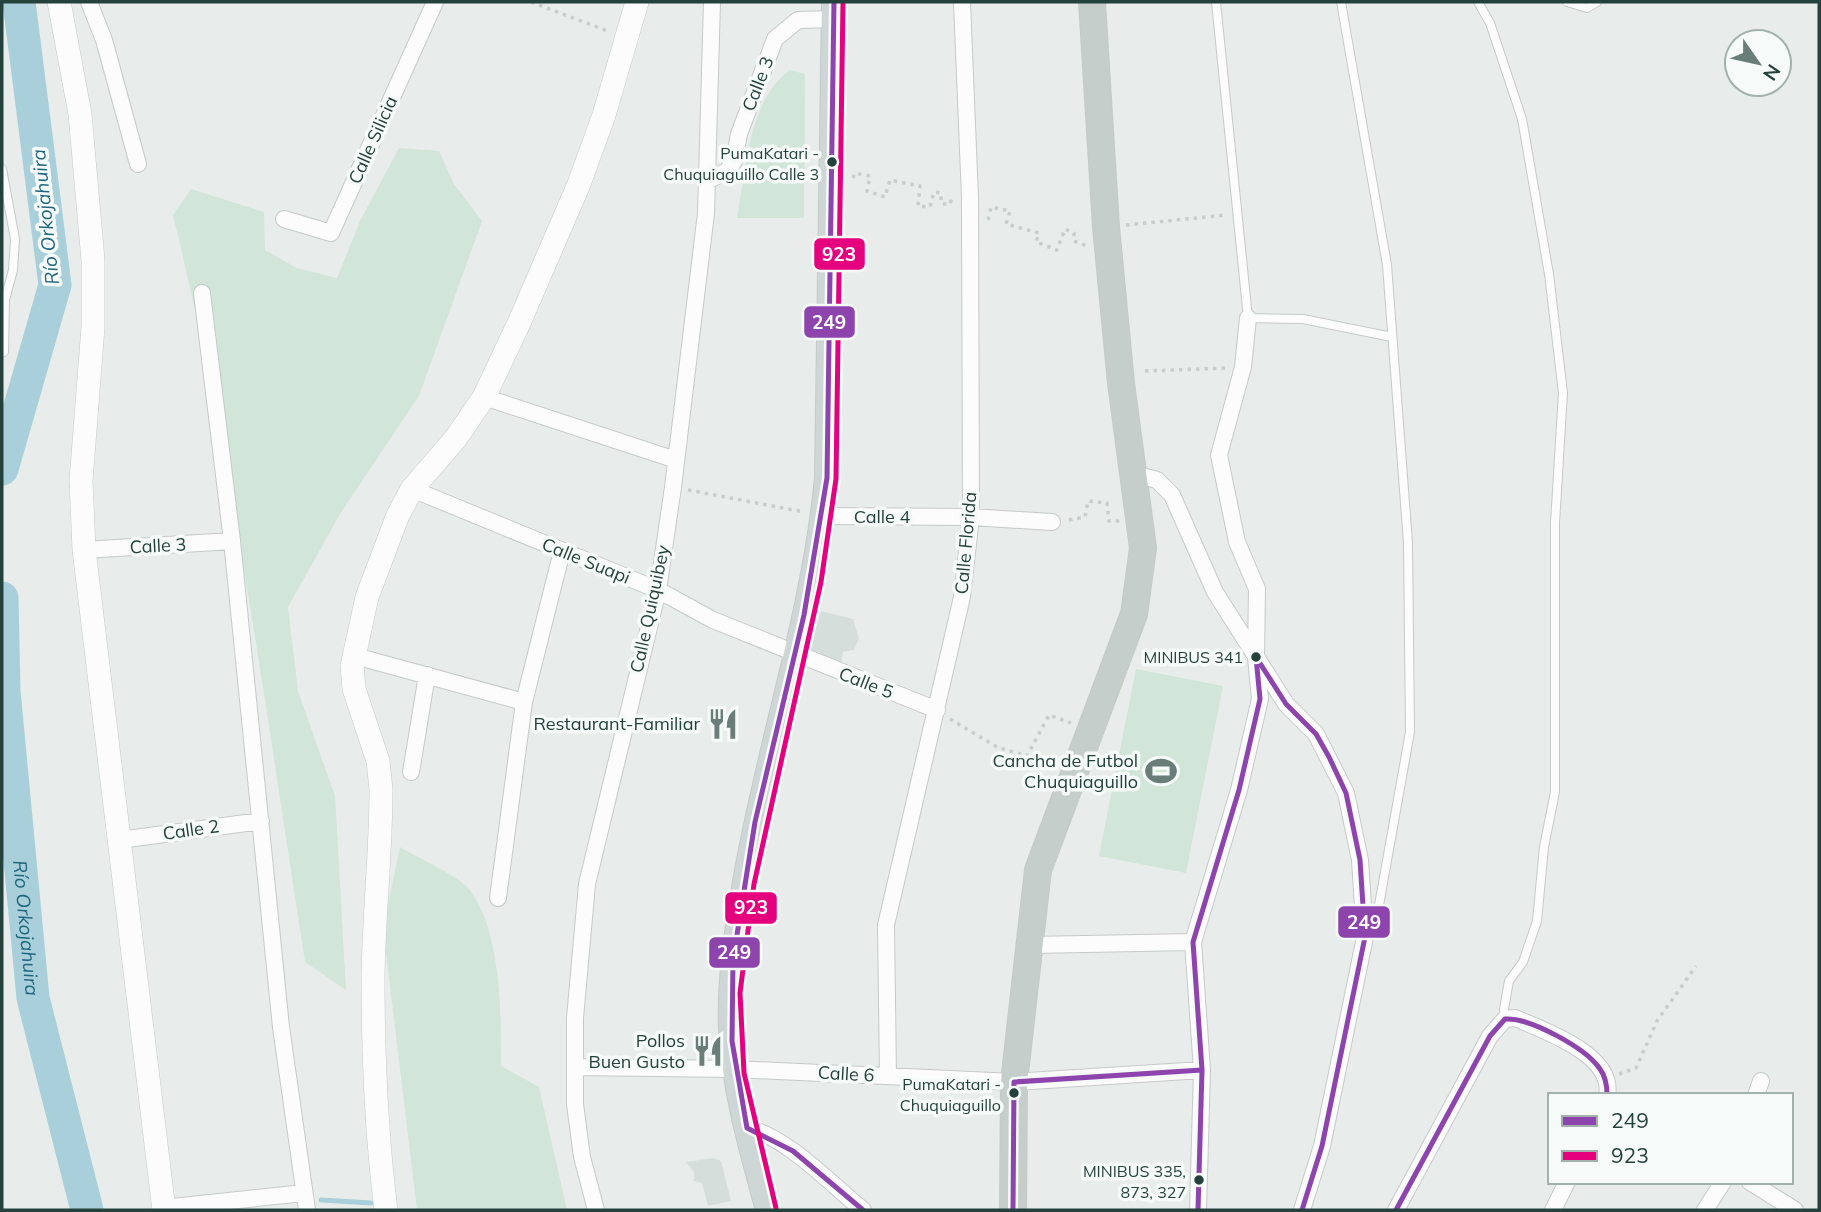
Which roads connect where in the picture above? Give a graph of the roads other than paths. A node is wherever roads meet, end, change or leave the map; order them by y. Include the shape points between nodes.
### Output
1 (59, 2) edge
2 (89, 2) edge
3 (435, 2) edge
4 (637, 2) edge
5 (712, 2) edge
6 (962, 2) edge
7 (1093, 2) edge
8 (1216, 2) edge
9 (1341, 2) edge
10 (1478, 2) edge
11 (1567, 2) edge
12 (1597, 2) edge
13 (834, 11) edge
14 (138, 164) dead end
15 (2, 169) edge
16 (707, 181) junction
17 (284, 219) dead end
18 (202, 292) dead end
19 (1248, 318) junction
20 (1392, 337) junction
21 (4, 352) dead end
22 (484, 397) junction
23 (676, 460) junction
24 (1135, 474) junction
25 (412, 489) junction
26 (823, 516) junction
27 (971, 517) junction
28 (1052, 522) road end
29 (232, 541) junction
30 (84, 550) junction
31 (562, 551) junction
32 (658, 590) junction
33 (796, 654) junction
34 (355, 656) junction
35 (1256, 657) junction
36 (427, 675) junction
37 (524, 702) junction
38 (937, 710) junction
39 (411, 772) dead end
40 (261, 821) junction
41 (120, 840) junction
42 (498, 898) dead end
43 (1365, 937) junction
44 (1193, 942) junction
45 (1031, 945) junction
46 (1505, 1018) junction
47 (575, 1067) junction
48 (734, 1069) junction
49 (1202, 1070) junction
50 (888, 1076) junction
51 (1014, 1082) junction
52 (1607, 1093) edge
53 (747, 1128) junction
54 (1566, 1184) edge
55 (1722, 1184) edge
56 (1753, 1184) edge
57 (304, 1193) junction
58 (163, 1209) edge
59 (307, 1210) edge
60 (386, 1210) edge
61 (596, 1210) edge
62 (768, 1210) edge
63 (863, 1210) edge
64 (1013, 1210) edge
65 (1198, 1210) edge
66 (1303, 1210) edge
67 (1396, 1210) edge
68 (1553, 1210) edge
69 (1705, 1210) edge
70 (1795, 1210) edge

1 - 30 main road via 80,114 93,260 93,327 81,481
2 - 14 street
3 - 17 street, Calle Silicia via 331,233
4 - 22 main road via 629,39 579,184
5 - 16 street, Calle Quiquibey
6 - 27 street, Calle Florida via 970,198
7 - 24 highway via 1106,227
8 - 19 lane
9 - 20 lane via 1387,265
10 - 46 lane via 1522,119 1549,274 1563,393 1555,523 1555,792 1537,921 1523,962 1510,981
11 - 12 lane via 1587,9
13 - 16 street, Calle 3 via 798,20 775,40 739,134 734,161 727,171
13 - 26 main road
15 - 21 lane via 15,239 5,300
16 - 23 street, Calle Quiquibey
18 - 29 street
19 - 20 lane via 1303,318
19 - 35 street via 1243,367 1219,456 1237,542 1257,589
20 - 43 lane via 1408,543 1410,732 1376,922
22 - 23 street
22 - 25 main road
23 - 32 street, Calle Quiquibey
24 - 35 street via 1157,480 1172,495 1215,592
24 - 45 highway via 1143,548 1134,614 1038,870
25 - 31 street, Calle Suapi
25 - 34 main road via 382,553
26 - 27 street, Calle 4
26 - 33 main road
27 - 28 street, Calle 4
27 - 38 street, Calle Florida via 962,597
29 - 30 street, Calle 3
29 - 40 street
30 - 41 main road
31 - 32 street, Calle Suapi
31 - 37 street
32 - 33 street, Calle Suapi via 713,620
32 - 47 street, Calle Quiquibey via 587,884
33 - 38 street, Calle 5
33 - 48 main road via 753,831 737,929 731,1027
34 - 36 street
34 - 60 main road via 354,689 378,761 381,789 374,1015 379,1154
35 - 43 street via 1286,704 1315,734 1346,793 1360,860
35 - 44 street via 1260,699 1239,790
36 - 37 street
36 - 39 street
37 - 42 street
38 - 50 street, Calle Florida via 886,925
40 - 41 street, Calle 2
40 - 57 street via 281,1027
41 - 58 main road
43 - 66 street via 1322,1146
44 - 45 street
44 - 49 street
45 - 51 highway
46 - 52 street via 1572,1043 1607,1078
46 - 67 street via 1490,1036
47 - 48 street, Calle 6
47 - 61 street, Calle Quiquibey via 582,1157
48 - 50 street, Calle 6
48 - 53 main road
49 - 51 street, Calle 6
49 - 65 street
50 - 51 street, Calle 6
51 - 64 highway
53 - 62 main road
53 - 63 street via 762,1131 786,1147
54 - 68 street
55 - 69 street
56 - 70 street
57 - 58 street
57 - 59 street

